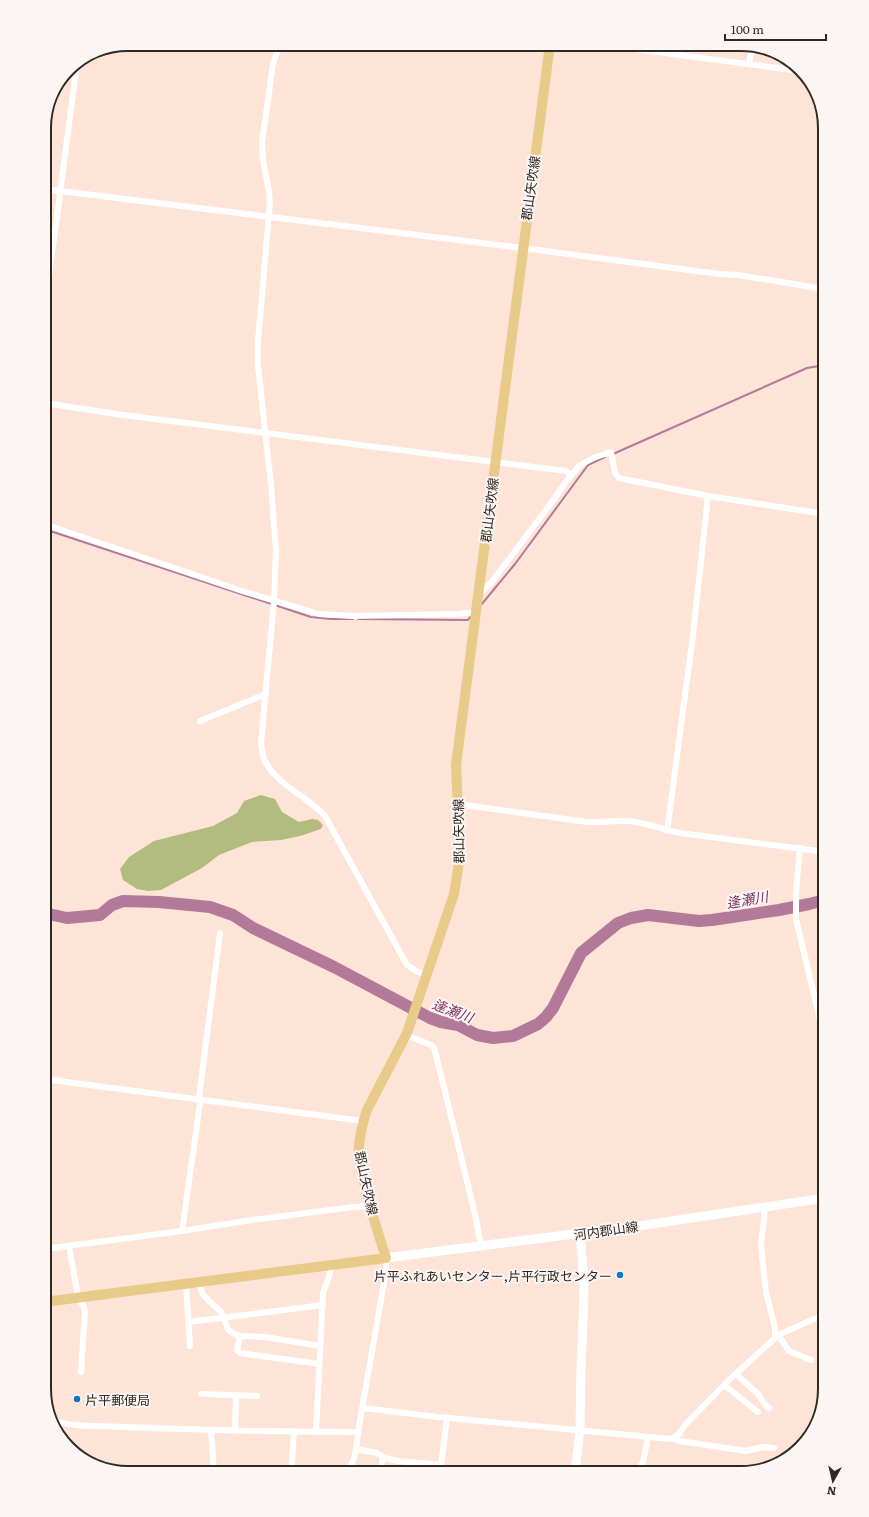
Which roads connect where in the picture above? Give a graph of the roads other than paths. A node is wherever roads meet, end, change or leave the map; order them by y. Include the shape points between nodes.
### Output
1 (277, 51) edge
2 (549, 51) edge
3 (650, 51) edge
4 (751, 52) edge
5 (749, 64) junction
6 (792, 70) edge
7 (76, 71) edge
8 (51, 190) edge
9 (60, 191) junction
10 (268, 218) junction
11 (522, 248) junction
12 (51, 261) edge
13 (818, 288) edge
14 (51, 404) edge
15 (265, 433) junction
16 (495, 462) junction
17 (571, 476) junction
18 (708, 496) junction
19 (818, 513) edge
20 (51, 526) edge
21 (479, 594) junction
22 (274, 601) junction
23 (476, 612) junction
24 (266, 694) junction
25 (200, 721) dead end
26 (458, 804) junction
27 (667, 831) junction
28 (800, 848) junction
29 (818, 851) edge
30 (220, 933) dead end
31 (427, 975) junction
32 (818, 1012) edge
33 (406, 1034) junction
34 (51, 1080) edge
35 (199, 1099) junction
36 (363, 1121) junction
37 (818, 1199) edge
38 (370, 1206) junction
39 (765, 1208) junction
40 (182, 1231) junction
41 (580, 1233) junction
42 (69, 1246) junction
43 (480, 1246) junction
44 (51, 1248) edge
45 (386, 1258) junction
46 (331, 1264) junction
47 (199, 1282) junction
48 (186, 1284) junction
49 (78, 1298) junction
50 (51, 1301) edge
51 (323, 1305) junction
52 (224, 1317) junction
53 (818, 1317) edge
54 (189, 1322) junction
55 (777, 1335) junction
56 (240, 1336) junction
57 (190, 1346) dead end
58 (320, 1346) junction
59 (811, 1360) dead end
60 (319, 1364) junction
61 (81, 1372) dead end
62 (736, 1374) junction
63 (724, 1385) junction
64 (201, 1394) dead end
65 (236, 1396) junction
66 (257, 1396) dead end
67 (362, 1408) junction
68 (769, 1408) dead end
69 (758, 1412) dead end
70 (447, 1418) junction
71 (59, 1423) edge
72 (580, 1429) junction
73 (211, 1430) junction
74 (235, 1430) junction
75 (294, 1432) junction
76 (316, 1432) junction
77 (358, 1432) junction
78 (648, 1437) junction
79 (673, 1438) junction
80 (774, 1448) dead end
81 (356, 1449) junction
82 (383, 1457) junction
83 (441, 1465) joint
84 (214, 1466) edge
85 (291, 1466) edge
86 (350, 1466) edge
87 (381, 1466) edge
88 (576, 1466) edge
89 (641, 1466) edge

1 - 10 street via 272,64 262,142 269,191
2 - 11 main road, 郡山矢吹線
3 - 5 street
4 - 5 street
5 - 6 street
7 - 9 street
8 - 9 street
9 - 10 street
9 - 12 street
10 - 11 street
10 - 15 street via 258,341
11 - 13 street
11 - 16 main road, 郡山矢吹線
14 - 15 street
15 - 16 street
15 - 22 street via 276,552
16 - 17 street via 566,471
16 - 21 main road, 郡山矢吹線
17 - 18 street via 579,466 611,452 615,472 619,478
17 - 21 street via 491,583
18 - 19 street
18 - 27 street
20 - 22 street
21 - 23 main road, 郡山矢吹線
22 - 23 street via 318,614 352,616
22 - 24 street
23 - 26 main road, 郡山矢吹線 via 456,765
24 - 25 street
24 - 31 street via 261,743 264,760 281,780 325,816 407,965
26 - 27 street via 587,822 629,821
26 - 31 main road, 郡山矢吹線 via 458,875
27 - 28 street
28 - 29 street
28 - 32 street via 796,920
30 - 35 street
31 - 33 main road, 郡山矢吹線
33 - 36 main road, 郡山矢吹線
33 - 43 street via 434,1048 475,1214
34 - 35 street
35 - 36 street
35 - 40 street
36 - 38 main road, 郡山矢吹線 via 360,1157
37 - 39 main road, 河内郡山線
38 - 40 street
38 - 45 main road, 郡山矢吹線
39 - 41 main road, 河内郡山線
39 - 55 street via 761,1246 768,1301
40 - 42 street
41 - 43 main road, 河内郡山線
41 - 72 main road via 584,1283
42 - 44 street
42 - 49 street
43 - 45 main road, 河内郡山線
45 - 46 main road
45 - 67 street via 386,1271
46 - 47 main road
46 - 51 street via 324,1288
47 - 48 main road
47 - 52 street via 203,1295
48 - 49 main road
48 - 54 street
49 - 50 main road
49 - 61 street via 85,1311
51 - 52 street
51 - 58 street
52 - 54 street
52 - 56 street via 230,1331
53 - 55 street
54 - 57 street
55 - 59 street via 789,1351
55 - 62 street
56 - 58 street via 265,1337
56 - 60 street via 237,1350 240,1353
58 - 60 street
60 - 76 street
62 - 63 street
62 - 68 street
63 - 69 street
63 - 79 street
64 - 65 street
65 - 66 street
65 - 74 street
67 - 70 street
67 - 77 street
70 - 72 street
70 - 83 street
71 - 73 street
72 - 78 street
72 - 88 main road
73 - 74 street
73 - 84 street
74 - 75 street
75 - 76 street
75 - 85 street
76 - 77 street
77 - 81 street
78 - 79 street
78 - 89 street
79 - 80 street via 677,1441 746,1451 763,1447
81 - 82 street
81 - 86 street
82 - 83 street
82 - 87 street

